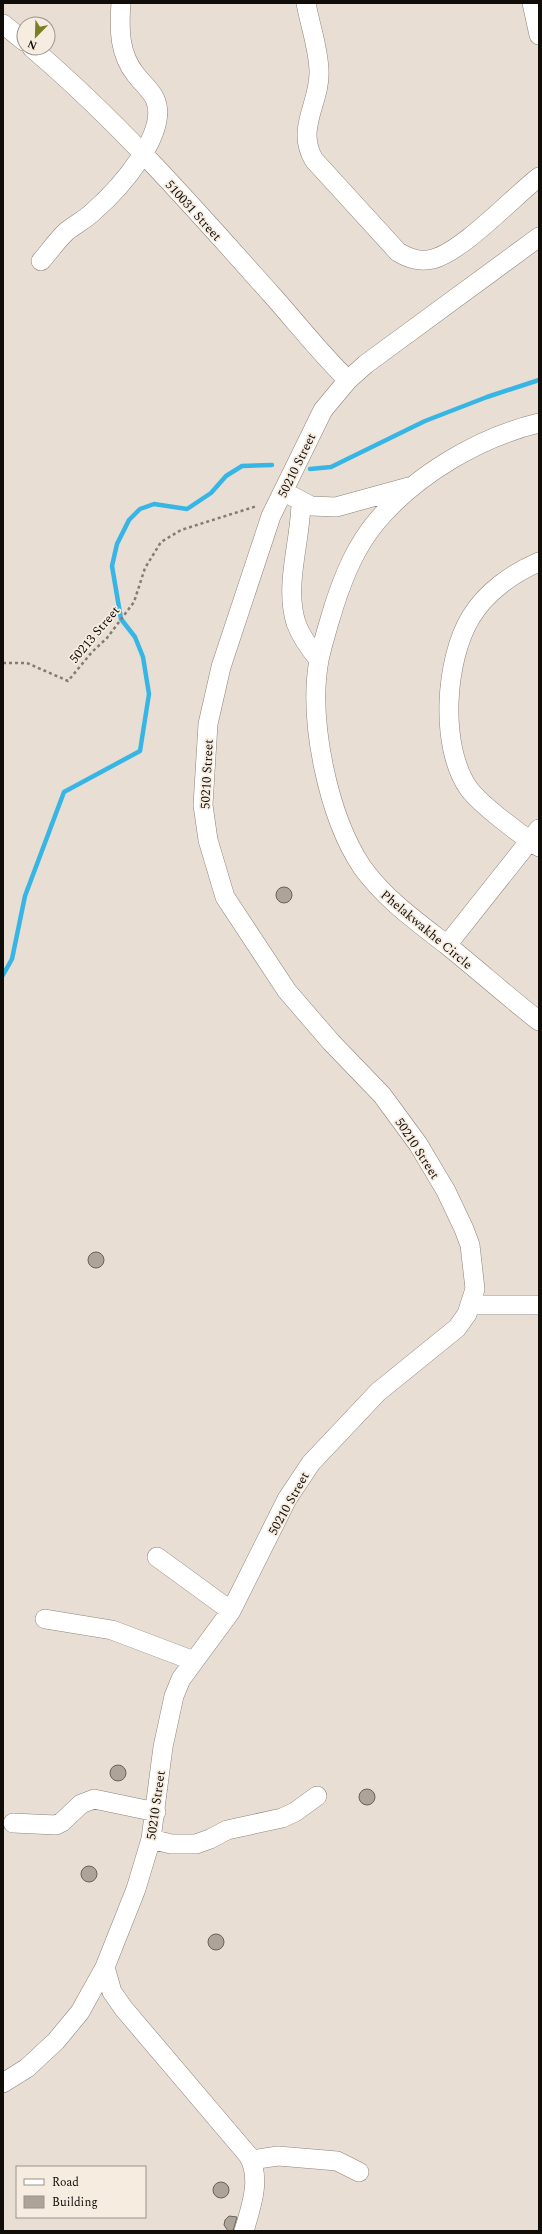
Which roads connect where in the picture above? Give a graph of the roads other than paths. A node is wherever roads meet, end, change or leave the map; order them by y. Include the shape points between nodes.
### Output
1 (121, 3) edge
2 (306, 3) edge
3 (532, 3) edge
4 (3, 24) edge
5 (16, 35) edge
6 (539, 35) edge
7 (41, 56) edge
8 (143, 154) junction
9 (539, 177) edge
10 (539, 237) edge
11 (42, 261) dead end
12 (348, 380) junction
13 (539, 423) edge
14 (416, 485) junction
15 (281, 495) junction
16 (301, 501) junction
17 (539, 562) edge
18 (319, 660) junction
19 (536, 839) edge
20 (447, 945) junction
21 (539, 1022) edge
22 (471, 1305) junction
23 (539, 1305) edge
24 (157, 1557) dead end
25 (231, 1612) junction
26 (45, 1619) dead end
27 (194, 1661) junction
28 (317, 1796) dead end
29 (156, 1812) junction
30 (13, 1824) dead end
31 (151, 1839) junction
32 (105, 1967) junction
33 (3, 2083) edge
34 (251, 2160) junction
35 (359, 2172) dead end
36 (244, 2231) edge

1 - 8 street via 120,37 123,53 129,66 154,97 158,106 154,128
2 - 9 street via 318,54 319,71 319,82 307,132 309,150 314,160 398,252 414,260 434,259 443,255 468,238
3 - 6 street
4 - 5 street
7 - 8 street, 510031 Street
8 - 11 street via 102,204 67,232
8 - 12 street, 510031 Street via 323,356
10 - 12 street, 50210 Street via 372,359
12 - 15 street, 50210 Street via 323,410
13 - 14 street, Phelakwakhe Circle via 505,433 475,447
14 - 16 street via 336,507 321,508
14 - 18 street, Phelakwakhe Circle via 377,521 350,562
15 - 16 street
15 - 22 street, 50210 Street via 271,516 221,667 208,724 203,806 208,840 226,897 256,946 292,996 331,1042 382,1095 418,1144 446,1191 470,1245 475,1289
16 - 18 street via 292,600 296,623 305,642
17 - 19 street via 508,579 472,616 463,631 454,658 449,694 450,730 462,778 479,799
18 - 20 street, Phelakwakhe Circle via 317,719 320,749 327,783 350,845 362,866 391,900
19 - 20 street
20 - 21 street, Phelakwakhe Circle
22 - 23 street
22 - 25 street, 50210 Street via 457,1328 378,1392 311,1463 287,1499
24 - 25 street
25 - 27 street, 50210 Street
26 - 27 street via 112,1630
27 - 29 street, 50210 Street via 181,1679 174,1696 163,1747
28 - 31 street via 282,1818 234,1828 196,1844 171,1844
29 - 30 street via 94,1799 81,1804 56,1825
29 - 31 street, 50210 Street
31 - 32 street, 50210 Street via 136,1889
32 - 33 street, 50210 Street via 80,2012 56,2041 27,2068
32 - 34 street via 112,1992 124,2009
34 - 35 street via 278,2156 337,2161
34 - 36 street via 255,2172 255,2186

